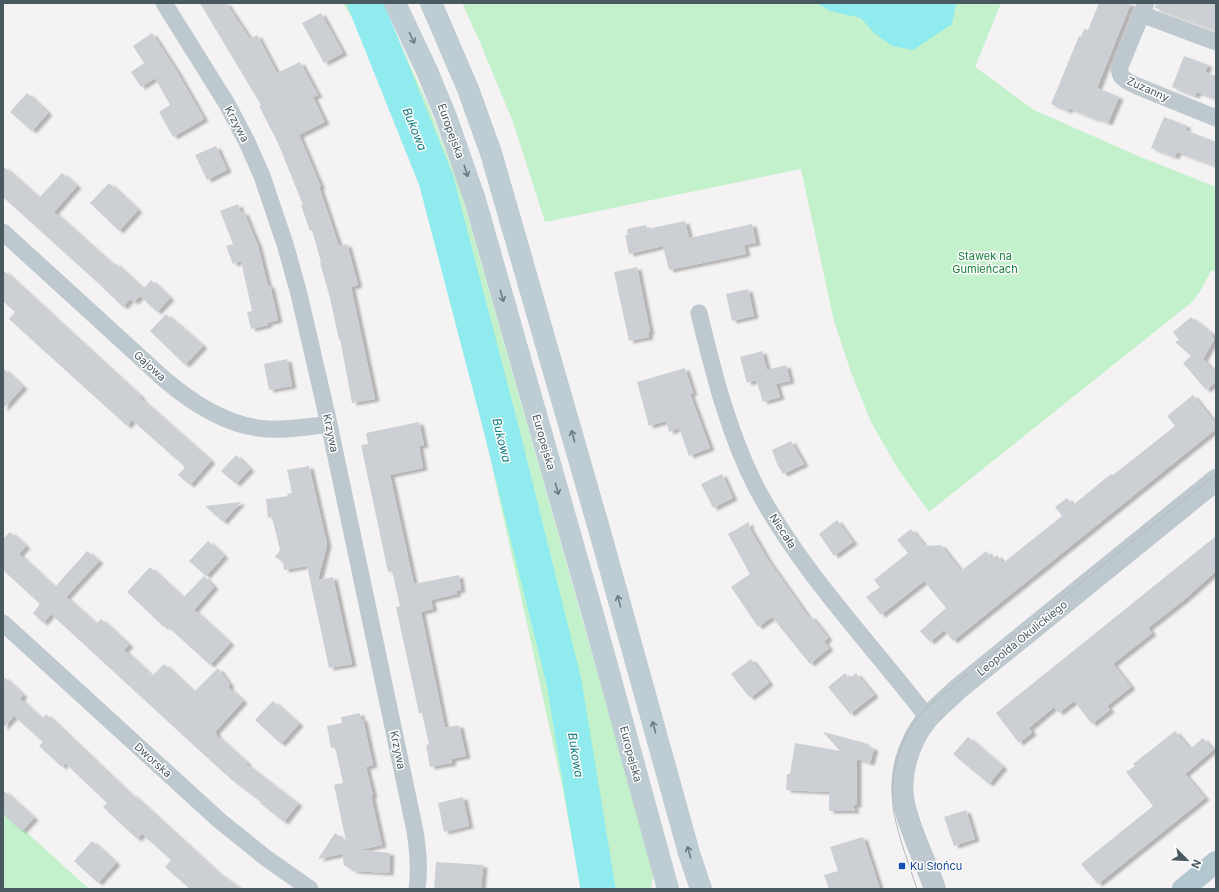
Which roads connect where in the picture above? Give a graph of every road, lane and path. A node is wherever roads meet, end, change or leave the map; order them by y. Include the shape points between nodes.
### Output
1 (164, 3) edge
2 (395, 3) edge
3 (431, 3) edge
4 (1144, 9) edge
5 (1216, 42) edge
6 (1216, 118) edge
7 (3, 232) edge
8 (699, 313) dead end
9 (329, 424) junction
10 (1216, 480) edge
11 (3, 623) edge
12 (928, 718) junction
13 (915, 837) junction
14 (1216, 862) edge
15 (310, 889) edge
16 (416, 889) edge
17 (668, 889) edge
18 (701, 889) edge
19 (922, 889) edge
20 (935, 889) edge
21 (1183, 889) edge

1 - 9 street, Krzywa via 227,104 262,176 299,294
2 -> 17 main road, Europejska via 437,93 475,200
18 -> 3 main road via 491,153 468,89
4 - 5 street, Zuzanny
4 - 6 street, Zuzanny via 1119,69 1121,76 1137,86
7 - 9 street, Gajowa via 164,379 207,409 254,428 292,429
8 - 12 street, Niecała via 719,391 755,484 776,521 817,580
9 - 16 street, Krzywa via 415,831 419,874
10 - 12 street, Leopolda Okulickiego via 958,689
11 - 15 street, Dworska via 220,821
12 - 13 street, Leopolda Okulickiego via 910,747 903,775 904,806
13 - 19 street, Leopolda Okulickiego
13 - 20 street, Leopolda Okulickiego
14 - 21 main road

